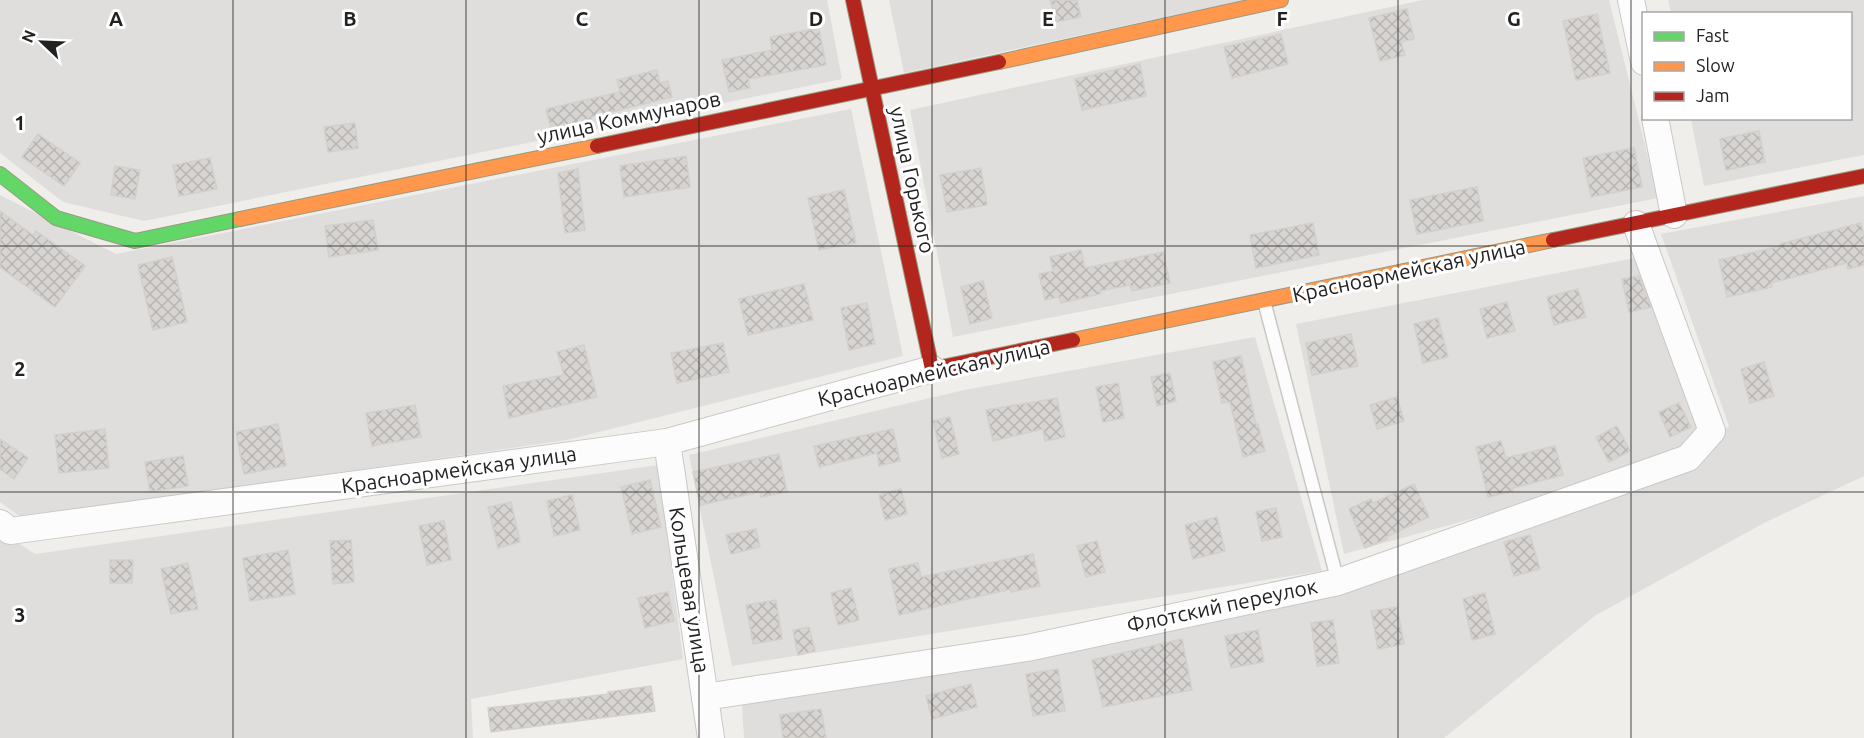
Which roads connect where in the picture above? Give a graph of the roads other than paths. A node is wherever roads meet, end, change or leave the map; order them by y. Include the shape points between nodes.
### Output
1 (853, 0) edge
2 (1281, 0) edge
3 (1631, 0) edge
4 (1642, 52) edge
5 (871, 90) junction
6 (1655, 120) edge
7 (0, 174) edge
8 (1864, 176) edge
9 (1674, 215) junction
10 (1636, 224) junction
11 (1264, 301) junction
12 (932, 369) junction
13 (667, 442) junction
14 (0, 523) edge
15 (1338, 582) junction
16 (705, 697) junction
17 (711, 738) edge

1 - 5 street, улица Горького
2 - 5 street, улица Коммунаров
3 - 4 street
5 - 7 street, улица Коммунаров via 135,241 56,218
5 - 12 street, улица Горького
6 - 9 street
8 - 9 street, Красноармейская улица
9 - 10 street, Красноармейская улица
10 - 11 street, Красноармейская улица
10 - 15 street, Флотский переулок via 1712,431 1688,458
11 - 12 street, Красноармейская улица
11 - 15 lane
12 - 13 street, Красноармейская улица
13 - 14 street, Красноармейская улица via 10,531
13 - 16 street, Кольцевая улица
15 - 16 street, Флотский переулок via 1027,648
16 - 17 street, Кольцевая улица

